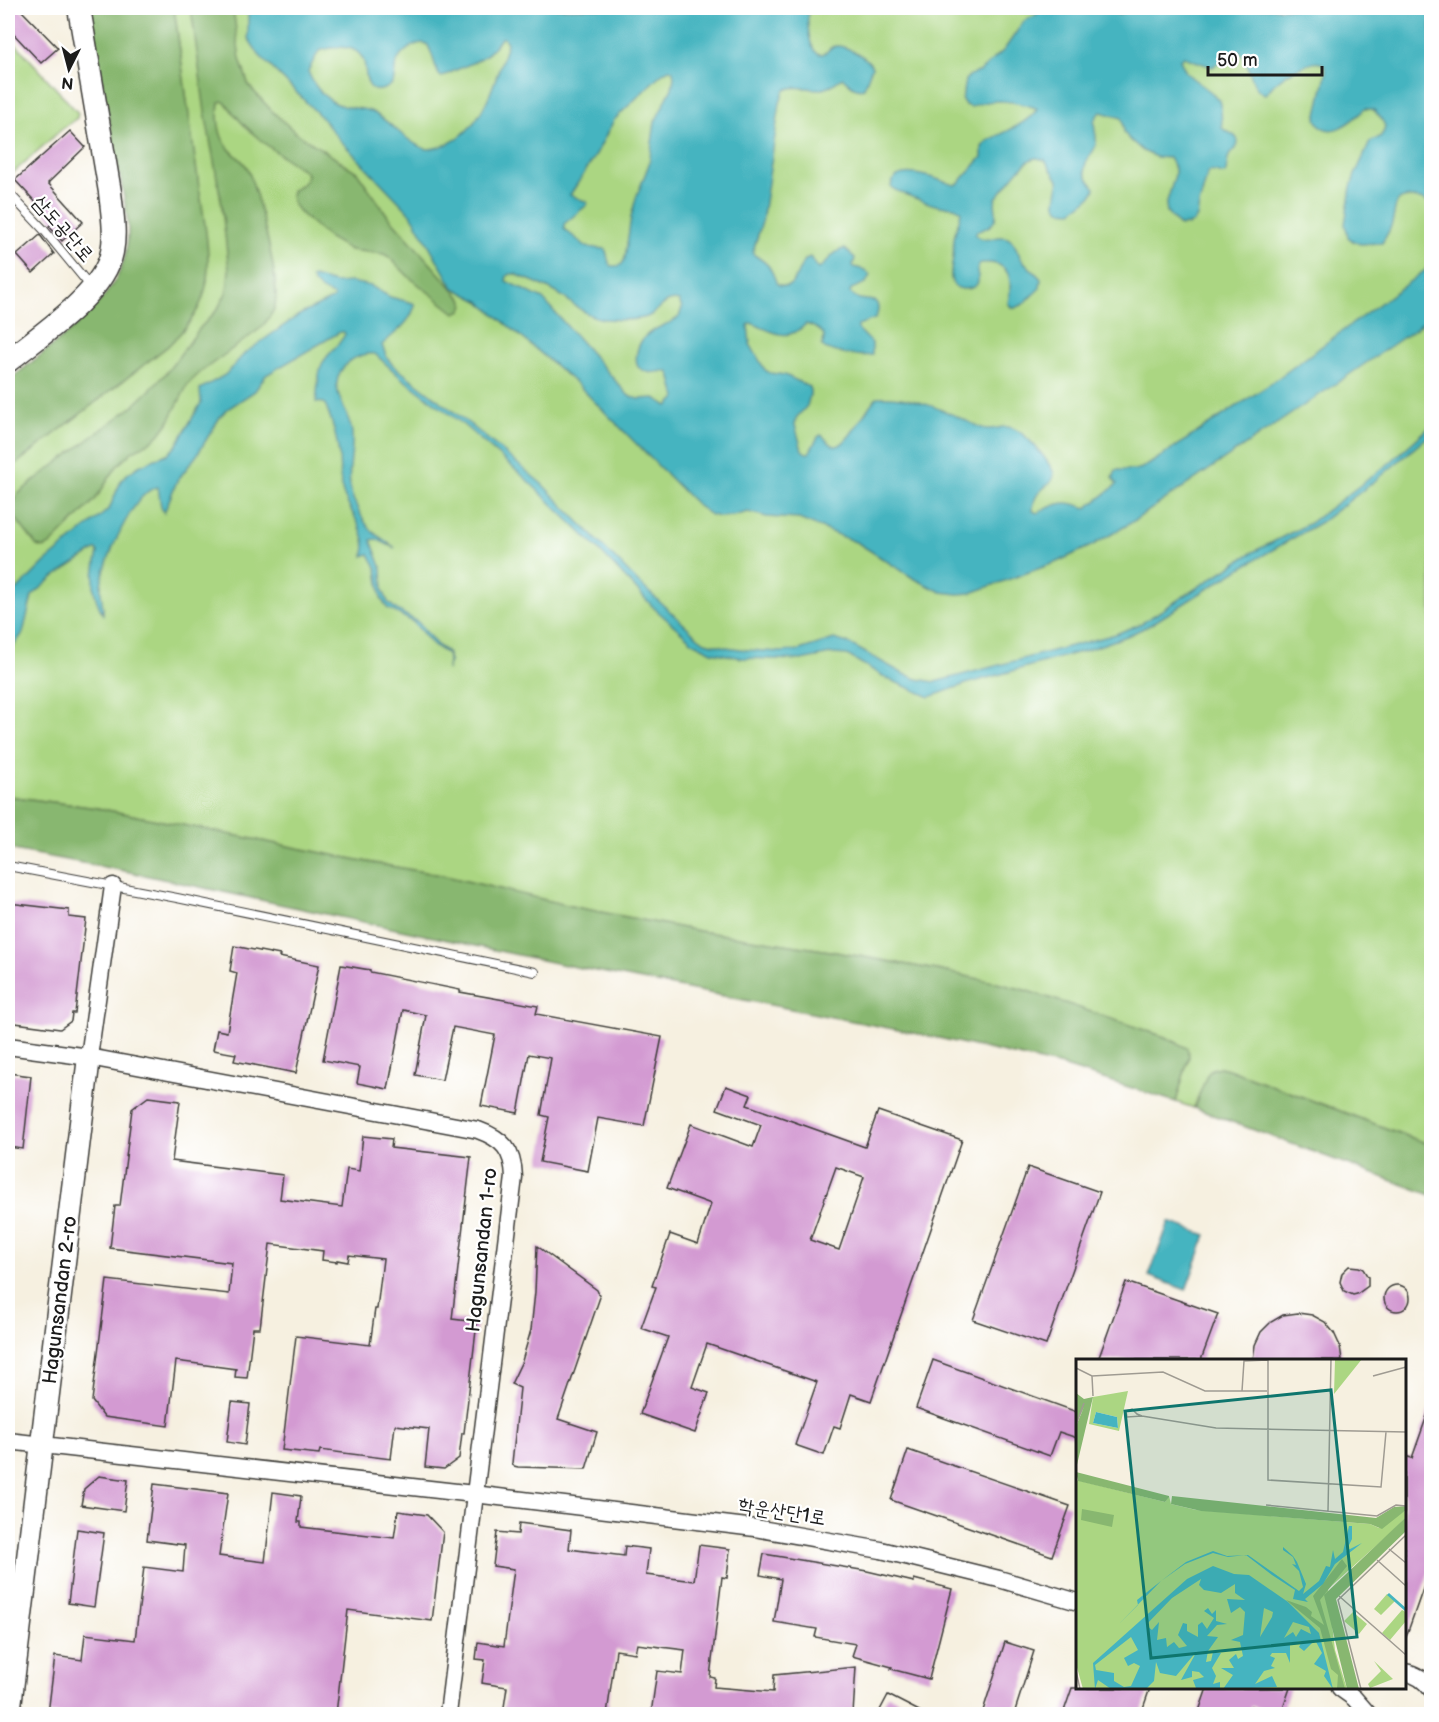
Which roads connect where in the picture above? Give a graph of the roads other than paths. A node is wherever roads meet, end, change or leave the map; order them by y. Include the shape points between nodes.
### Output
1 (79, 8) edge
2 (8, 192) edge
3 (93, 290) junction
4 (8, 361) edge
5 (8, 866) edge
6 (113, 886) junction
7 (535, 972) dead end
8 (8, 1046) edge
9 (89, 1057) junction
10 (8, 1441) edge
11 (41, 1445) junction
12 (474, 1494) junction
13 (1076, 1602) edge
14 (1406, 1673) edge
15 (1341, 1689) edge
16 (1431, 1690) edge
17 (9, 1714) edge
18 (448, 1714) edge
19 (1368, 1714) edge

1 - 3 street via 113,223 110,258
2 - 3 lane, 삼도공단로
3 - 4 street
5 - 6 lane
6 - 7 lane
6 - 9 street, Hagunsandan 2-ro
8 - 9 street, Hagunsandan 1-ro
9 - 11 street, Hagunsandan 2-ro
9 - 12 street, Hagunsandan 1-ro via 478,1130 501,1142 511,1154 514,1178
10 - 11 street, 학운산단1로
11 - 12 street, 학운산단1로
11 - 17 street, Hagunsandan 2-ro
12 - 13 street, 학운산단1로 via 820,1538 939,1564
12 - 18 street, Hagunsandan 1-ro
14 - 16 street via 1418,1676
15 - 19 street

